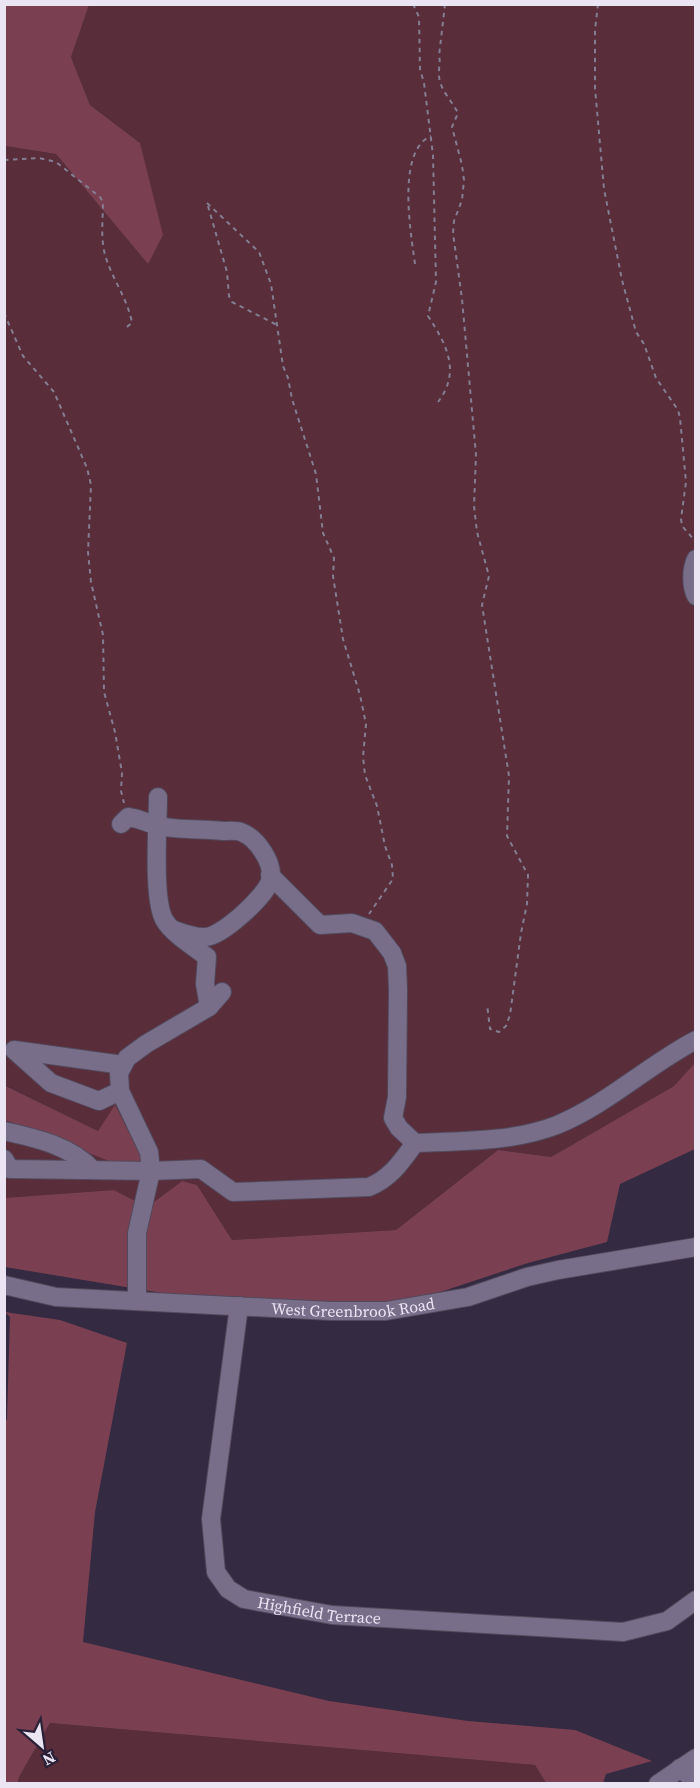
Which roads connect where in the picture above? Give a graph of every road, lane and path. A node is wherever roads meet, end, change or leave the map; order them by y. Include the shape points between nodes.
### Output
1 (413, 4) edge
2 (446, 4) edge
3 (598, 4) edge
4 (431, 136) junction
5 (4, 160) edge
6 (415, 264) dead end
7 (4, 313) edge
8 (277, 325) junction
9 (124, 329) dead end
10 (438, 402) dead end
11 (696, 542) edge
12 (696, 559) edge
13 (696, 596) edge
14 (158, 797) dead end
15 (124, 821) joint
16 (158, 826) junction
17 (270, 875) junction
18 (360, 926) junction
19 (174, 930) junction
20 (222, 992) dead end
21 (487, 1004) dead end
22 (209, 1007) junction
23 (696, 1040) edge
24 (123, 1065) junction
25 (120, 1091) junction
26 (4, 1131) edge
27 (416, 1143) junction
28 (4, 1159) edge
29 (93, 1170) junction
30 (151, 1171) junction
31 (696, 1246) edge
32 (4, 1285) edge
33 (137, 1300) junction
34 (239, 1306) junction
35 (696, 1600) edge
36 (696, 1758) edge
37 (680, 1768) junction
38 (696, 1782) edge
39 (658, 1784) edge

1 - 4 path via 419,17 420,69
2 - 21 path via 439,76 458,113 452,127 464,180 453,233 476,455 474,506 489,576 482,604 509,776 507,836 528,875 510,1015 499,1032 490,1029
3 - 11 path via 595,88 604,189 636,332 656,378 678,410 686,482 681,519
4 - 6 path via 424,139 416,152 408,174
4 - 10 path via 436,282 428,316 446,347 451,374
5 - 9 path via 39,158 56,162 100,197 105,257 132,323
7 - 15 path via 23,356 54,392 87,468 91,485 88,552 103,635 104,692 122,773
8 - 8 path via 271,284 259,252 207,203 232,302
8 - 18 path via 282,366 316,474 323,533 334,558 343,639 366,724 365,775 392,865 393,879
12 - 13 street via 692,590
14 - 16 street
15 - 16 street via 142,819
16 - 17 street via 241,832 264,854
16 - 19 street via 158,895 165,922
17 - 18 street via 320,925
17 - 19 street via 265,891 219,933 208,938
18 - 27 street via 375,931 397,966 397,1087 393,1118
19 - 22 street via 207,957 205,984
20 - 22 street
22 - 24 street via 146,1044
23 - 27 street via 557,1125 509,1137
24 - 25 street via 119,1073
24 - 25 street via 14,1050 51,1083 99,1101
25 - 30 street via 149,1152
26 - 29 street via 37,1138 81,1158
27 - 30 street via 382,1182 369,1187 233,1192 201,1169
28 - 29 street via 10,1169
29 - 30 street
30 - 33 street via 137,1233
31 - 34 street, West Greenbrook Road via 537,1274 468,1297 404,1310
32 - 33 street, West Greenbrook Road via 50,1297
33 - 34 street, West Greenbrook Road
34 - 35 street, Highfield Terrace via 211,1519 216,1572 228,1589 244,1599 332,1615 623,1632 667,1621
36 - 37 street
37 - 38 street
37 - 39 street

